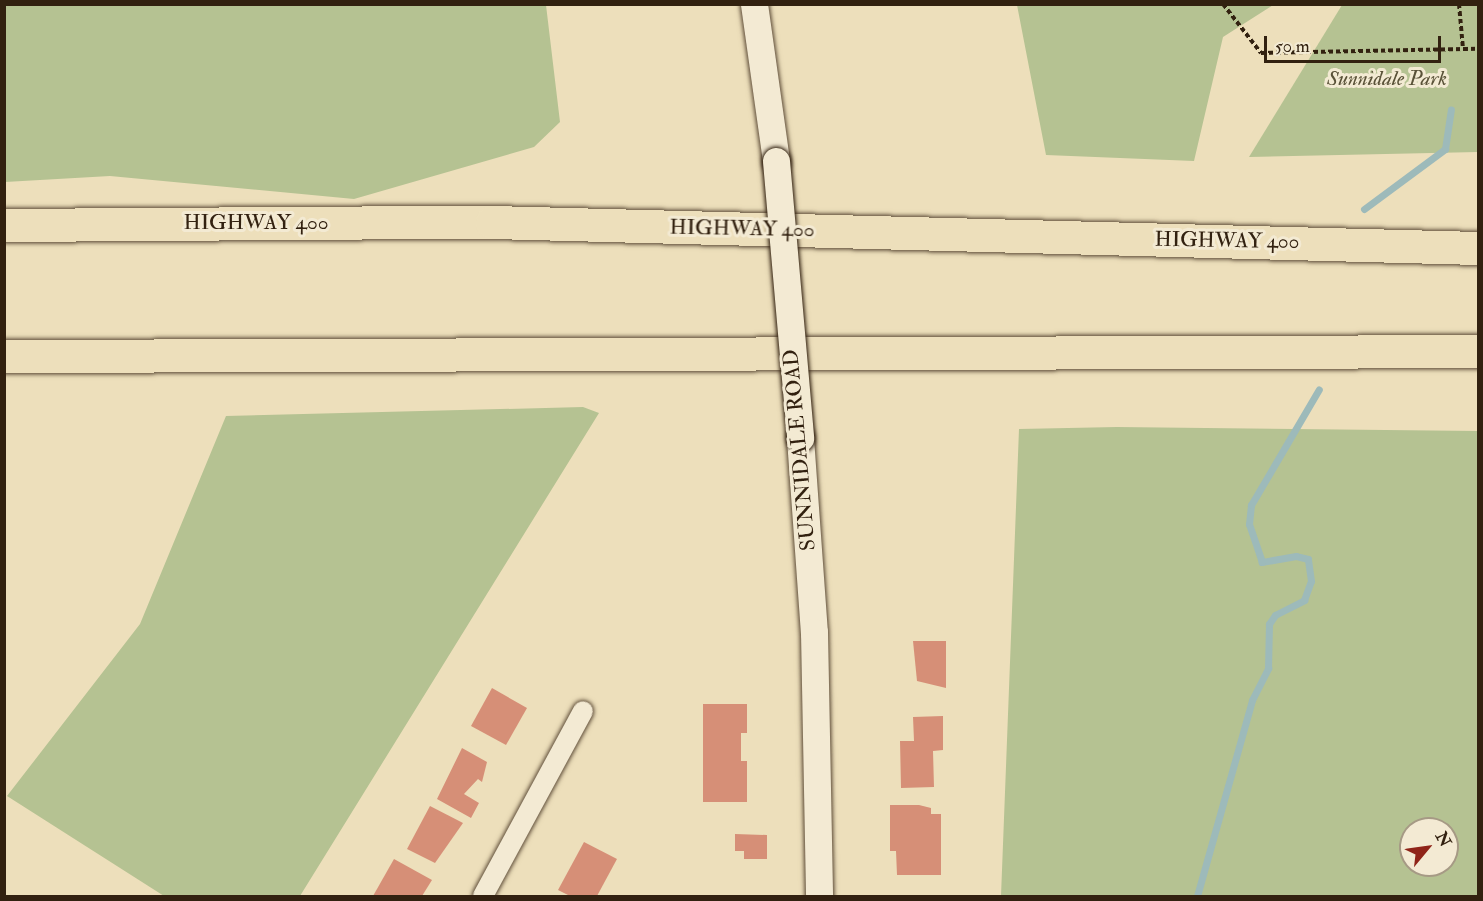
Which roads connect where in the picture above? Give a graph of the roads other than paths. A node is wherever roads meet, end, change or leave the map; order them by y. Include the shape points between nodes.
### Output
1 (754, 4) edge
2 (4, 225) edge
3 (1479, 248) edge
4 (1479, 351) edge
5 (4, 356) edge
6 (583, 711) dead end
7 (483, 897) edge
8 (819, 897) edge

1 - 8 main road, SUNNIDALE ROAD, bridge via 776,161 800,438 814,632
2 - 3 highway, HIGHWAY 400 via 492,222
4 - 5 highway
6 - 7 street

